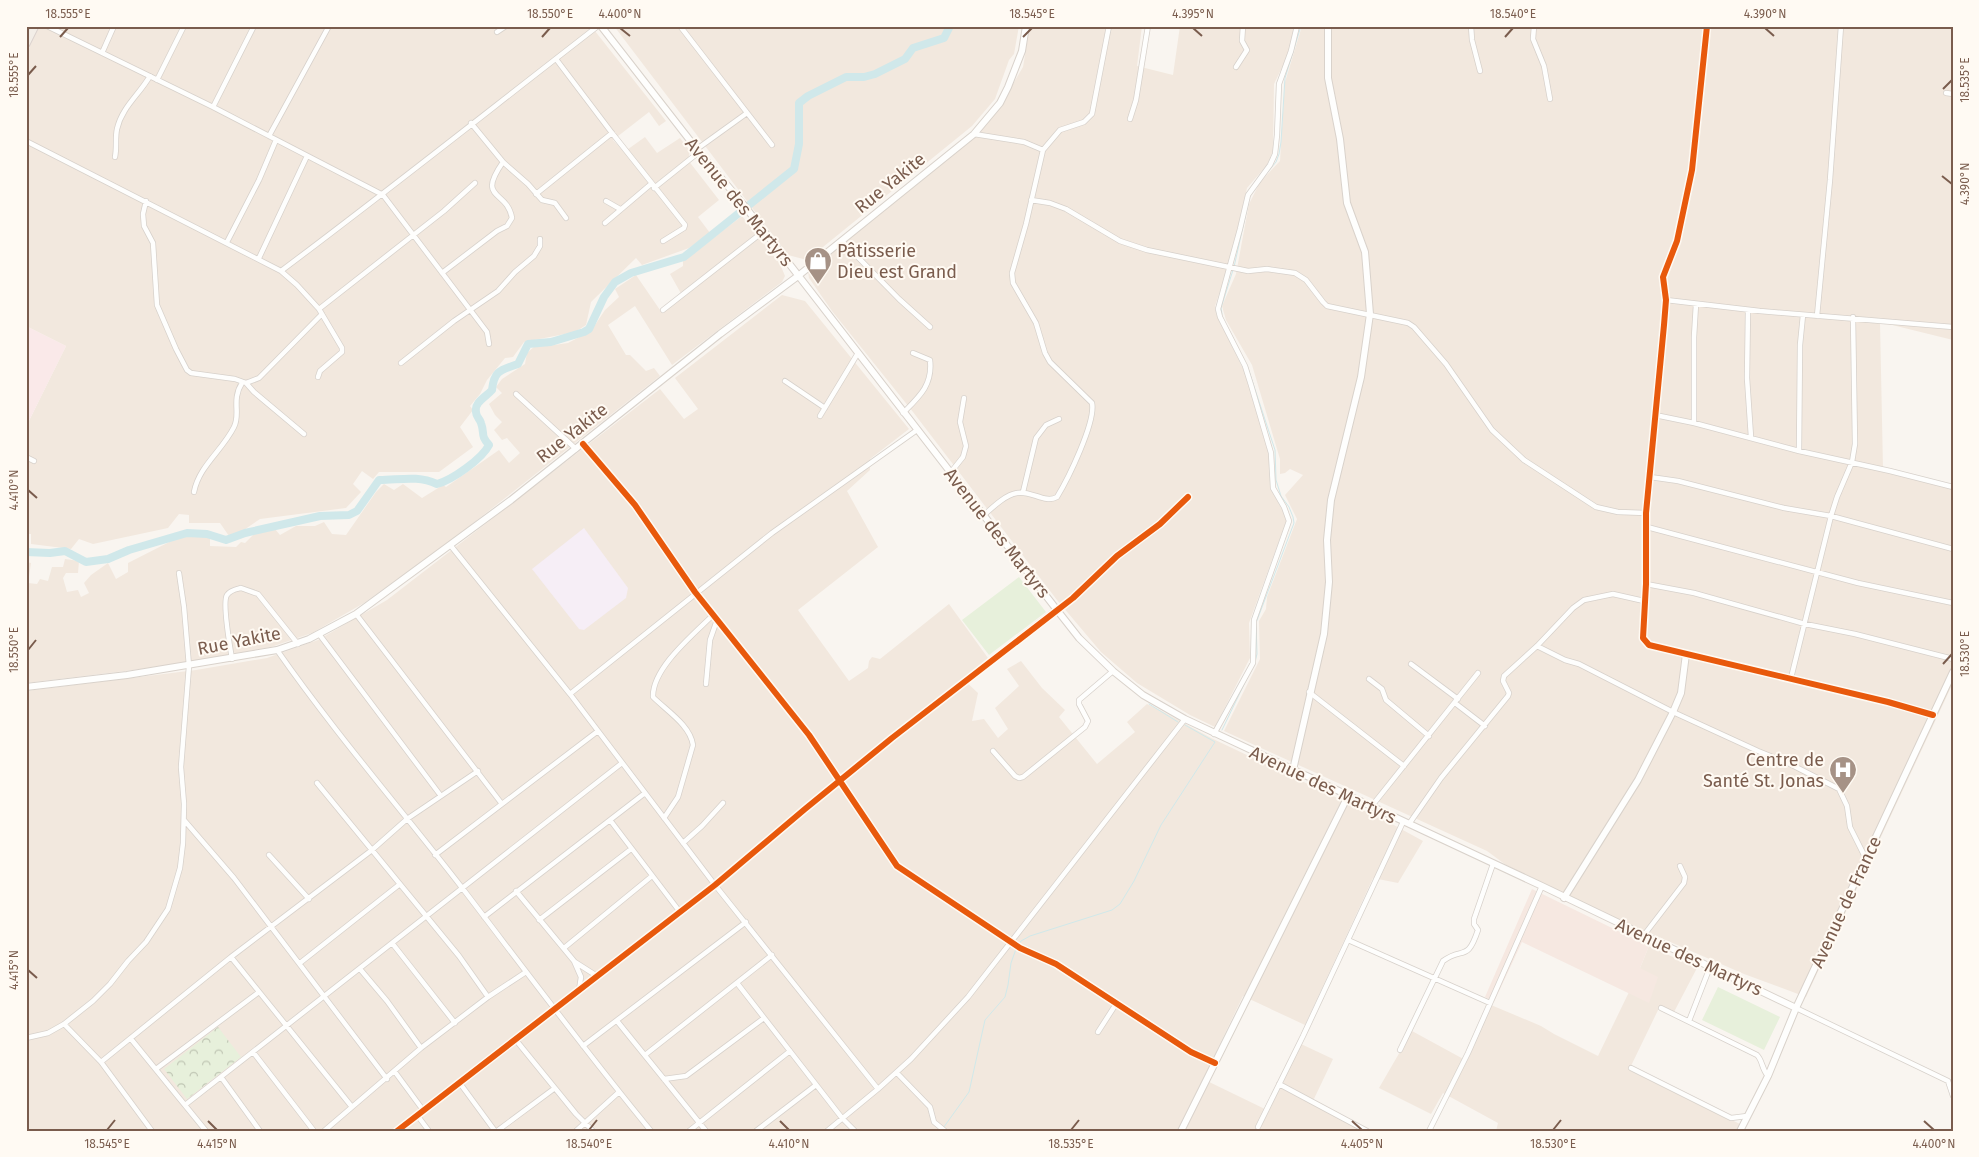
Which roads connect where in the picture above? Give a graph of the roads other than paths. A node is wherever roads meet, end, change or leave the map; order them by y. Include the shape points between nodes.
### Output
1 (35, 26) edge
2 (47, 26) edge
3 (114, 26) edge
4 (184, 26) edge
5 (254, 26) edge
6 (329, 26) edge
7 (506, 26) edge
8 (598, 26) edge
9 (602, 26) edge
10 (680, 26) edge
11 (1026, 26) edge
12 (1109, 26) edge
13 (1148, 26) edge
14 (1243, 26) edge
15 (1297, 26) edge
16 (1328, 26) edge
17 (1471, 26) edge
18 (1534, 26) edge
19 (1706, 26) edge
20 (1841, 26) edge
21 (497, 32) dead end
22 (26, 44) edge
23 (102, 53) junction
24 (556, 59) junction
25 (1236, 67) dead end
26 (1480, 70) dead end
27 (150, 76) junction
28 (157, 80) junction
29 (1946, 94) dead end
30 (1953, 94) edge
31 (1550, 100) dead end
32 (213, 108) junction
33 (747, 113) junction
34 (1130, 119) dead end
35 (471, 123) junction
36 (612, 133) junction
37 (974, 134) junction
38 (269, 136) junction
39 (276, 140) junction
40 (26, 141) edge
41 (772, 145) dead end
42 (1044, 150) junction
43 (698, 151) junction
44 (307, 156) junction
45 (115, 157) dead end
46 (503, 162) junction
47 (475, 183) dead end
48 (653, 186) junction
49 (536, 194) junction
50 (383, 195) junction
51 (1031, 200) junction
52 (146, 201) junction
53 (606, 201) dead end
54 (620, 209) junction
55 (566, 218) dead end
56 (605, 223) dead end
57 (764, 231) junction
58 (414, 235) junction
59 (540, 239) dead end
60 (663, 241) dead end
61 (842, 241) junction
62 (227, 242) junction
63 (259, 258) junction
64 (1231, 267) junction
65 (281, 271) junction
66 (442, 273) junction
67 (798, 276) junction
68 (1666, 300) junction
69 (1696, 304) junction
70 (319, 308) junction
71 (471, 310) junction
72 (663, 310) dead end
73 (1748, 310) junction
74 (322, 314) junction
75 (1370, 314) junction
76 (1803, 315) junction
77 (1817, 316) junction
78 (1853, 318) junction
79 (930, 327) dead end
80 (1953, 327) edge
81 (489, 344) dead end
82 (858, 353) junction
83 (913, 353) dead end
84 (401, 363) dead end
85 (318, 377) dead end
86 (785, 381) dead end
87 (244, 383) junction
88 (516, 394) dead end
89 (964, 398) dead end
90 (825, 408) junction
91 (903, 413) junction
92 (1655, 415) junction
93 (820, 416) dead end
94 (1059, 419) dead end
95 (1694, 423) junction
96 (916, 430) junction
97 (304, 434) dead end
98 (1751, 437) junction
99 (583, 444) junction
100 (576, 449) junction
101 (1800, 451) junction
102 (26, 457) edge
103 (34, 461) dead end
104 (1852, 462) junction
105 (951, 472) junction
106 (1650, 477) junction
107 (1953, 487) edge
108 (194, 492) dead end
109 (1023, 492) junction
110 (1188, 497) dead end
111 (1646, 513) junction
112 (984, 515) junction
113 (1831, 516) junction
114 (1647, 527) junction
115 (451, 546) junction
116 (1953, 549) edge
117 (1819, 571) junction
118 (179, 572) dead end
119 (1646, 584) junction
120 (695, 592) junction
121 (1644, 601) junction
122 (1953, 603) edge
123 (1057, 610) junction
124 (356, 614) junction
125 (715, 617) junction
126 (1805, 624) junction
127 (319, 634) junction
128 (298, 644) junction
129 (1537, 646) junction
130 (277, 650) junction
131 (1686, 654) junction
132 (232, 659) junction
133 (1953, 659) edge
134 (1411, 664) dead end
135 (189, 666) junction
136 (1113, 671) junction
137 (1953, 672) edge
138 (1478, 673) dead end
139 (1791, 678) junction
140 (1370, 679) dead end
141 (706, 684) dead end
142 (26, 687) edge
143 (1309, 692) junction
144 (570, 694) junction
145 (1456, 701) junction
146 (1673, 712) junction
147 (1933, 715) junction
148 (1185, 719) junction
149 (1485, 726) junction
150 (598, 731) junction
151 (1214, 734) junction
152 (1429, 736) junction
153 (992, 751) dead end
154 (622, 763) junction
155 (1404, 766) junction
156 (1293, 770) junction
157 (478, 771) junction
158 (841, 781) junction
159 (317, 783) dead end
160 (645, 793) junction
161 (441, 796) junction
162 (1348, 796) junction
163 (723, 803) dead end
164 (502, 804) junction
165 (1371, 806) junction
166 (664, 818) junction
167 (407, 819) junction
168 (184, 820) junction
169 (610, 820) junction
170 (1406, 823) junction
171 (684, 843) junction
172 (631, 849) junction
173 (372, 850) junction
174 (435, 854) junction
175 (269, 855) dead end
176 (1866, 859) junction
177 (1493, 864) junction
178 (1680, 866) dead end
179 (652, 876) junction
180 (400, 884) junction
181 (715, 885) junction
182 (1542, 886) junction
183 (463, 889) junction
184 (516, 891) junction
185 (1564, 898) junction
186 (309, 899) junction
187 (680, 912) junction
188 (426, 917) junction
189 (484, 917) junction
190 (539, 920) junction
191 (746, 922) junction
192 (271, 926) junction
193 (1644, 935) junction
194 (1348, 940) junction
195 (392, 943) junction
196 (1012, 943) junction
197 (564, 948) junction
198 (772, 955) junction
199 (231, 957) junction
200 (574, 961) junction
201 (300, 963) junction
202 (1710, 967) junction
203 (360, 969) junction
204 (526, 972) junction
205 (597, 976) junction
206 (1434, 978) junction
207 (737, 983) junction
208 (579, 990) junction
209 (259, 992) junction
210 (324, 996) junction
211 (488, 997) junction
212 (1490, 1003) junction
213 (1116, 1004) junction
214 (1661, 1008) dead end
215 (1796, 1008) junction
216 (554, 1009) junction
217 (764, 1018) junction
218 (617, 1021) junction
219 (1689, 1021) junction
220 (455, 1022) junction
221 (64, 1024) junction
222 (286, 1026) junction
223 (1098, 1032) dead end
224 (26, 1038) edge
225 (130, 1039) junction
226 (515, 1039) junction
227 (583, 1046) junction
228 (421, 1048) junction
229 (1400, 1050) dead end
230 (790, 1051) junction
231 (253, 1052) junction
232 (645, 1055) junction
233 (101, 1062) junction
234 (1215, 1063) junction
235 (1631, 1068) dead end
236 (156, 1069) junction
237 (395, 1072) junction
238 (897, 1072) junction
239 (1768, 1076) junction
240 (221, 1077) junction
241 (387, 1078) junction
242 (664, 1079) junction
243 (1950, 1080) edge
244 (459, 1082) junction
245 (1279, 1084) junction
246 (816, 1085) junction
247 (555, 1088) junction
248 (878, 1089) junction
249 (619, 1092) junction
250 (1953, 1096) edge
251 (186, 1105) junction
252 (352, 1107) junction
253 (420, 1112) junction
254 (1747, 1116) junction
255 (842, 1118) junction
256 (586, 1123) junction
257 (699, 1123) junction
258 (1258, 1127) dead end
259 (152, 1131) edge
260 (206, 1131) edge
261 (260, 1131) edge
262 (314, 1131) edge
263 (324, 1131) edge
264 (397, 1131) edge
265 (429, 1131) edge
266 (496, 1131) edge
267 (576, 1131) edge
268 (593, 1131) edge
269 (651, 1131) edge
270 (689, 1131) edge
271 (706, 1131) edge
272 (756, 1131) edge
273 (827, 1131) edge
274 (855, 1131) edge
275 (945, 1131) edge
276 (1182, 1131) edge
277 (1367, 1131) edge
278 (1430, 1131) edge
279 (1740, 1131) edge

1 - 22 main road
2 - 23 street
3 - 23 street
4 - 28 street
5 - 32 street
6 - 38 street
7 - 21 street
8 - 24 street
9 - 43 main road, Avenue des Martyrs
10 - 33 street
11 - 37 main road, Rue Yakite via 1022,50 1008,87 996,108
12 - 42 street via 1092,114 1084,122 1060,130
13 - 34 street
14 - 25 street via 1242,41 1247,50
15 - 64 street via 1279,84 1275,154 1248,195
16 - 75 main road via 1328,78 1340,139 1347,203 1365,252
17 - 26 street
18 - 31 street via 1533,39 1544,66
19 - 68 main road via 1692,170 1677,242 1663,277
20 - 77 street
23 - 27 street
24 - 35 street
24 - 36 street
27 - 28 street
27 - 45 street via 122,114 117,128
28 - 32 street
29 - 30 street
32 - 38 street
33 - 41 street
33 - 43 street
35 - 46 street
35 - 50 street
36 - 48 street
36 - 49 street
37 - 42 street via 1024,142
37 - 61 main road, Rue Yakite
38 - 39 street
39 - 44 street
39 - 62 street
40 - 52 street
42 - 51 street
43 - 48 street
43 - 57 main road, Avenue des Martyrs
44 - 50 street
44 - 63 street
46 - 49 street
46 - 66 street via 493,177 492,189 510,209 512,218 506,226
47 - 58 street
48 - 54 street
48 - 60 street via 685,225
49 - 55 street via 544,202 554,202
50 - 58 street
50 - 65 street
51 - 64 street via 1066,209 1120,241 1147,250
51 - 109 street via 1012,267 1012,278 1036,323 1050,362 1087,397 1093,410 1078,453 1057,497 1050,500
52 - 62 street
52 - 87 street via 144,226 153,243 157,305 187,370
53 - 54 street
54 - 56 street
57 - 67 main road, Avenue des Martyrs
57 - 72 street
58 - 66 street
58 - 70 street
59 - 71 street via 534,256 498,291
61 - 67 main road, Rue Yakite
61 - 79 street
62 - 63 street
63 - 65 street
64 - 75 street via 1295,273 1306,280 1325,304
64 - 151 street via 1219,304 1220,317 1245,366 1271,453 1273,488 1289,521 1253,622 1253,663
65 - 70 street
66 - 71 street
67 - 82 main road, Avenue des Martyrs
67 - 99 main road, Rue Yakite
68 - 69 street
68 - 92 main road
69 - 73 street
69 - 95 street
70 - 74 street
71 - 81 street via 487,332
71 - 84 street
73 - 76 street
73 - 98 street via 1747,381
74 - 85 street via 342,352 320,370
74 - 87 street via 259,378
75 - 111 street via 1414,327 1446,364 1492,430 1526,462 1596,507
75 - 143 main road via 1361,377 1331,500 1324,628
76 - 77 street
76 - 101 street
77 - 78 street
78 - 80 street
78 - 104 street via 1855,444
82 - 90 street
82 - 91 main road, Avenue des Martyrs
83 - 91 street via 930,360 929,375 925,390
86 - 90 street
87 - 97 street
87 - 108 street via 237,391 235,427 205,466
88 - 100 street
89 - 105 street via 960,422 966,446 963,458
90 - 93 street
91 - 96 main road, Avenue des Martyrs
92 - 95 street
92 - 106 main road
94 - 109 street via 1046,425 1036,438
95 - 98 street
96 - 105 main road, Avenue des Martyrs
96 - 120 street
98 - 101 street
99 - 100 main road, Rue Yakite
99 - 120 street via 635,505
100 - 115 main road, Rue Yakite
101 - 104 street
102 - 103 street
104 - 107 street
104 - 113 street
105 - 112 main road, Avenue des Martyrs
106 - 111 main road
106 - 113 street via 1678,481 1780,508
109 - 112 street via 1011,494
110 - 123 street
111 - 114 main road
112 - 123 main road, Avenue des Martyrs
113 - 116 street
113 - 117 street
114 - 117 street
114 - 119 main road
115 - 124 main road, Rue Yakite
115 - 144 street
117 - 122 street
117 - 126 street
118 - 135 street
119 - 121 main road
119 - 126 street via 1694,593
120 - 125 street
120 - 144 street
121 - 129 street via 1614,594 1584,600
121 - 131 main road via 1645,642
123 - 136 main road, Avenue des Martyrs via 1079,638
123 - 158 main road
124 - 127 main road, Rue Yakite
124 - 157 street
125 - 141 street
125 - 158 street via 804,728
125 - 166 street via 670,659 654,688 653,697 686,730 693,745 678,797
126 - 133 street
126 - 139 street
127 - 128 main road, Rue Yakite
127 - 161 street
128 - 130 main road, Rue Yakite
128 - 132 street via 258,594 241,588 232,590 226,597 226,613
129 - 146 street
129 - 149 street via 1504,676 1509,695
130 - 132 main road, Rue Yakite
130 - 167 street via 372,778
131 - 139 street
131 - 146 main road via 1681,692
132 - 135 main road, Rue Yakite
134 - 145 street
135 - 142 main road, Rue Yakite
135 - 168 street via 181,767
136 - 148 main road, Avenue des Martyrs
136 - 153 street via 1079,700 1088,720 1085,727 1023,777 1015,776
137 - 147 main road, Avenue de France
138 - 145 street
139 - 147 street
140 - 152 street via 1381,688 1386,700
143 - 155 street
143 - 156 main road
144 - 150 street
145 - 149 street
145 - 152 street
146 - 176 street via 1838,789 1847,806 1850,827
146 - 185 main road via 1638,780
147 - 176 main road, Avenue de France
148 - 151 main road, Avenue des Martyrs
148 - 196 street
149 - 170 street
150 - 154 street
150 - 164 street
151 - 156 main road, Avenue des Martyrs
152 - 155 street
154 - 160 street
154 - 183 street
155 - 165 street
156 - 162 main road, Avenue des Martyrs
157 - 161 street
157 - 164 street
158 - 181 main road
158 - 196 street via 897,866
159 - 173 street
160 - 166 street
160 - 169 street
161 - 167 street
162 - 165 main road, Avenue des Martyrs
162 - 234 main road
163 - 171 street
164 - 174 street
165 - 170 main road, Avenue des Martyrs
166 - 171 street
167 - 173 street
167 - 174 street
168 - 192 street
168 - 221 street via 180,868 167,912 110,984
169 - 172 street
169 - 184 street
170 - 177 main road, Avenue des Martyrs
170 - 194 street
171 - 181 street
172 - 179 street
172 - 190 street
173 - 180 street
173 - 186 street
174 - 183 street
175 - 186 street
176 - 215 main road, Avenue de France
177 - 182 main road, Avenue des Martyrs
177 - 206 street via 1474,919 1478,930 1470,949 1444,959
178 - 193 street via 1684,883
179 - 187 street
179 - 197 street
180 - 188 street
180 - 201 street
181 - 187 main road
181 - 191 street
182 - 185 main road, Avenue des Martyrs
182 - 212 street
183 - 188 street
183 - 189 street
184 - 189 street
184 - 190 street
185 - 193 main road, Avenue des Martyrs
186 - 192 street
187 - 205 main road
188 - 195 street
188 - 211 street
189 - 204 street
190 - 197 street
191 - 198 street
191 - 218 street
192 - 199 street
192 - 201 street
193 - 202 main road, Avenue des Martyrs
194 - 206 street
194 - 245 street
195 - 203 street
195 - 220 street
196 - 213 street via 1056,964
196 - 238 street via 937,1033
197 - 200 street
198 - 207 street
198 - 248 street
199 - 209 street
199 - 225 street
200 - 205 street
200 - 208 street via 581,977
201 - 210 street
202 - 215 main road, Avenue des Martyrs
202 - 219 street
203 - 210 street
203 - 228 street
204 - 211 street
204 - 216 street
205 - 208 main road
206 - 212 street
206 - 229 street
207 - 217 street
207 - 232 street
208 - 216 main road
209 - 222 street
209 - 236 street
210 - 222 street
210 - 241 street
211 - 220 street
212 - 278 street
213 - 223 street
213 - 234 street via 1191,1052
214 - 219 street
215 - 239 main road, Avenue de France
215 - 243 street
216 - 226 main road
216 - 227 street
217 - 230 street
217 - 242 street via 686,1076
218 - 227 street
218 - 232 street
219 - 239 street via 1757,1055
220 - 228 street
221 - 224 street via 45,1035
221 - 233 street
222 - 231 street
222 - 252 street
225 - 233 street
225 - 236 street
226 - 244 main road
226 - 247 street
227 - 249 street
228 - 237 street
230 - 246 street
230 - 257 street
231 - 240 street
231 - 262 street
232 - 242 street
233 - 259 street
234 - 276 main road
235 - 254 street via 1731,1118
236 - 251 street
237 - 241 street
237 - 253 street
238 - 248 street
238 - 275 street via 930,1107 934,1122
239 - 254 main road, Avenue de France
240 - 251 street
240 - 261 street
241 - 252 street
242 - 257 street
243 - 250 street
244 - 253 main road
244 - 266 street
245 - 258 street
245 - 277 street
246 - 255 street
246 - 272 street
247 - 256 street
247 - 266 street
248 - 255 street
249 - 256 street
249 - 269 street
251 - 260 street
252 - 263 street
253 - 264 main road
253 - 265 street
254 - 279 main road, Avenue de France
255 - 273 street
255 - 274 street
256 - 267 street
256 - 268 street
257 - 270 street
257 - 271 street

